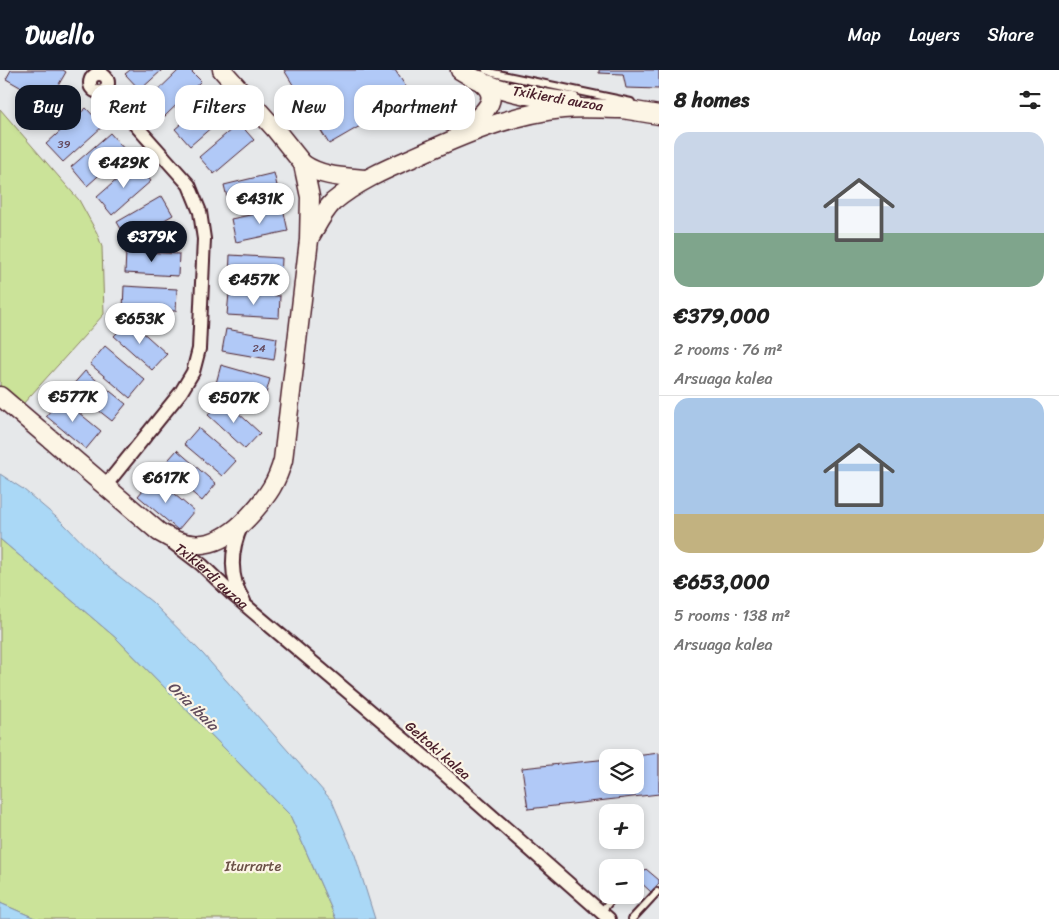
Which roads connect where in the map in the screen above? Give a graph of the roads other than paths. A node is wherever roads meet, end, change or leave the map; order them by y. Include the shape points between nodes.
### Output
1 (222, 70) edge
2 (460, 70) edge
3 (100, 72) edge
4 (483, 75) edge
5 (620, 108) junction
6 (659, 115) edge
7 (452, 139) junction
8 (303, 164) junction
9 (365, 179) junction
10 (309, 240) junction
11 (0, 396) edge
12 (106, 485) junction
13 (242, 525) junction
14 (159, 532) junction
15 (246, 606) junction
16 (657, 892) dead end
17 (611, 904) edge
18 (605, 916) edge
19 (632, 919) edge

1 - 8 street, Txikierdi auzoa
2 - 4 street, Txikierdi auzoa
3 - 12 street via 108,80 105,91 189,185 200,212 204,239 199,349 193,372 181,392
4 - 5 street, Txikierdi auzoa via 510,90
4 - 6 lane via 493,73 634,103
4 - 7 street via 491,95 488,108
5 - 6 street, Txikierdi auzoa
5 - 7 street via 564,109 536,114
7 - 9 street
8 - 9 street via 327,175
8 - 10 street, Txikierdi auzoa via 310,197
9 - 10 street via 333,202
10 - 13 street, Txikierdi auzoa via 284,460 267,497
11 - 12 street, Txikierdi auzoa
12 - 14 street, Txikierdi auzoa
13 - 14 street, Txikierdi auzoa via 223,538 201,544 179,542
13 - 15 street, Txikierdi auzoa via 236,537 232,561
14 - 15 street, Txikierdi auzoa via 202,565
15 - 18 street, Geltoki kalea via 425,757
16 - 19 lane
17 - 18 lane

